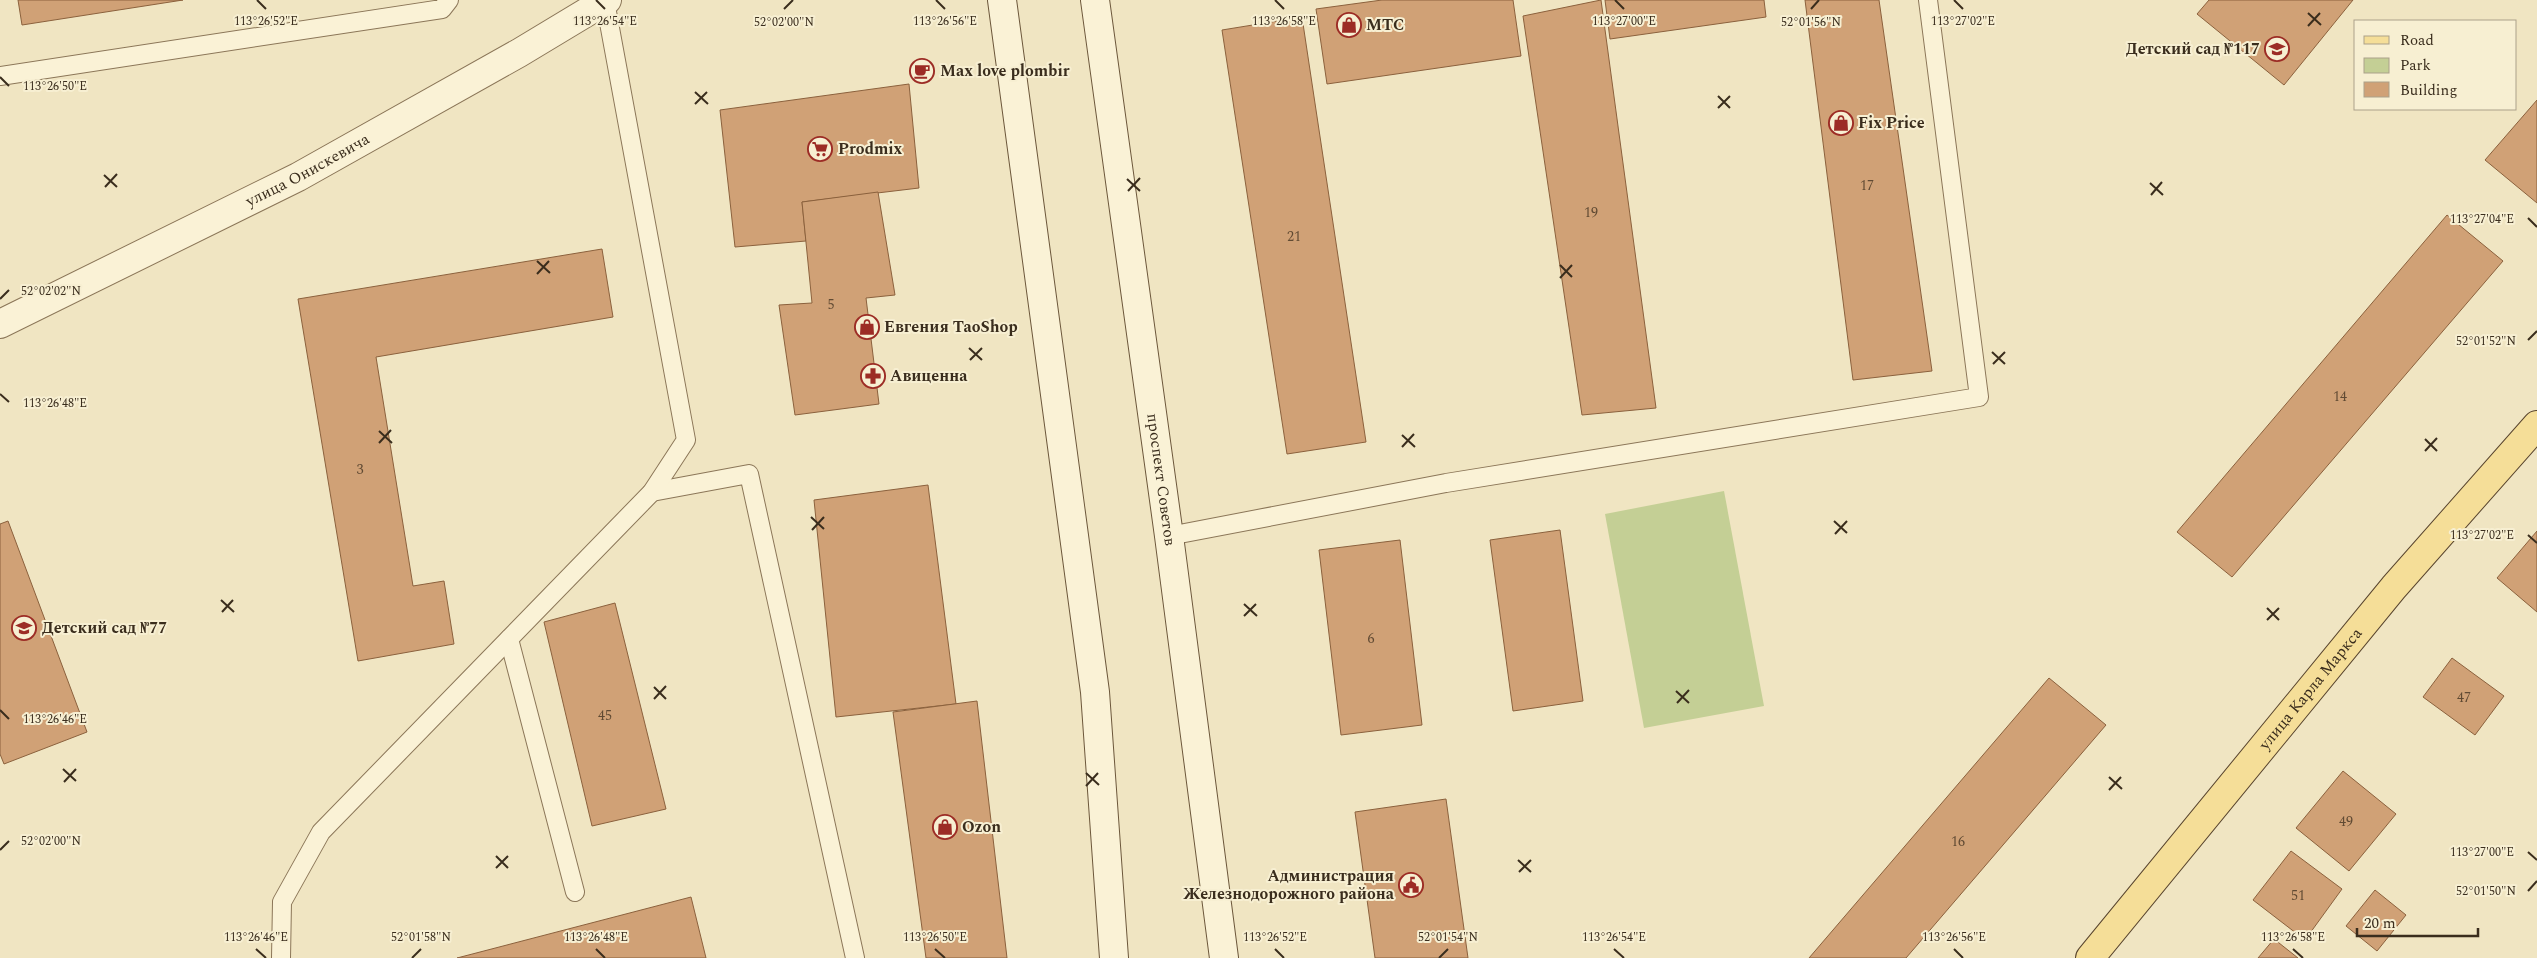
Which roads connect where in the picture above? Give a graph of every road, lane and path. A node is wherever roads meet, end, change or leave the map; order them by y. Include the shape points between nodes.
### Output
1 (449, 0) edge
2 (606, 0) edge
3 (1002, 0) edge
4 (1095, 0) edge
5 (1928, 0) edge
6 (0, 76) edge
7 (0, 324) edge
8 (2537, 424) edge
9 (652, 492) junction
10 (1169, 536) junction
11 (509, 639) junction
12 (575, 892) dead end
13 (281, 958) edge
14 (855, 958) edge
15 (1114, 958) edge
16 (1224, 958) edge
17 (2090, 958) edge

1 - 6 lane via 442,9
2 - 7 main road, улица Онискевича via 519,53 298,177
2 - 9 lane via 686,440
3 - 15 main road via 1095,692
4 - 10 main road, проспект Советов
5 - 10 lane via 1979,397 1446,483
8 - 17 main road, улица Карла Маркса via 2394,587
9 - 11 lane
9 - 14 lane via 748,474
10 - 16 main road, проспект Советов
11 - 12 lane
11 - 13 lane via 321,832 282,902

